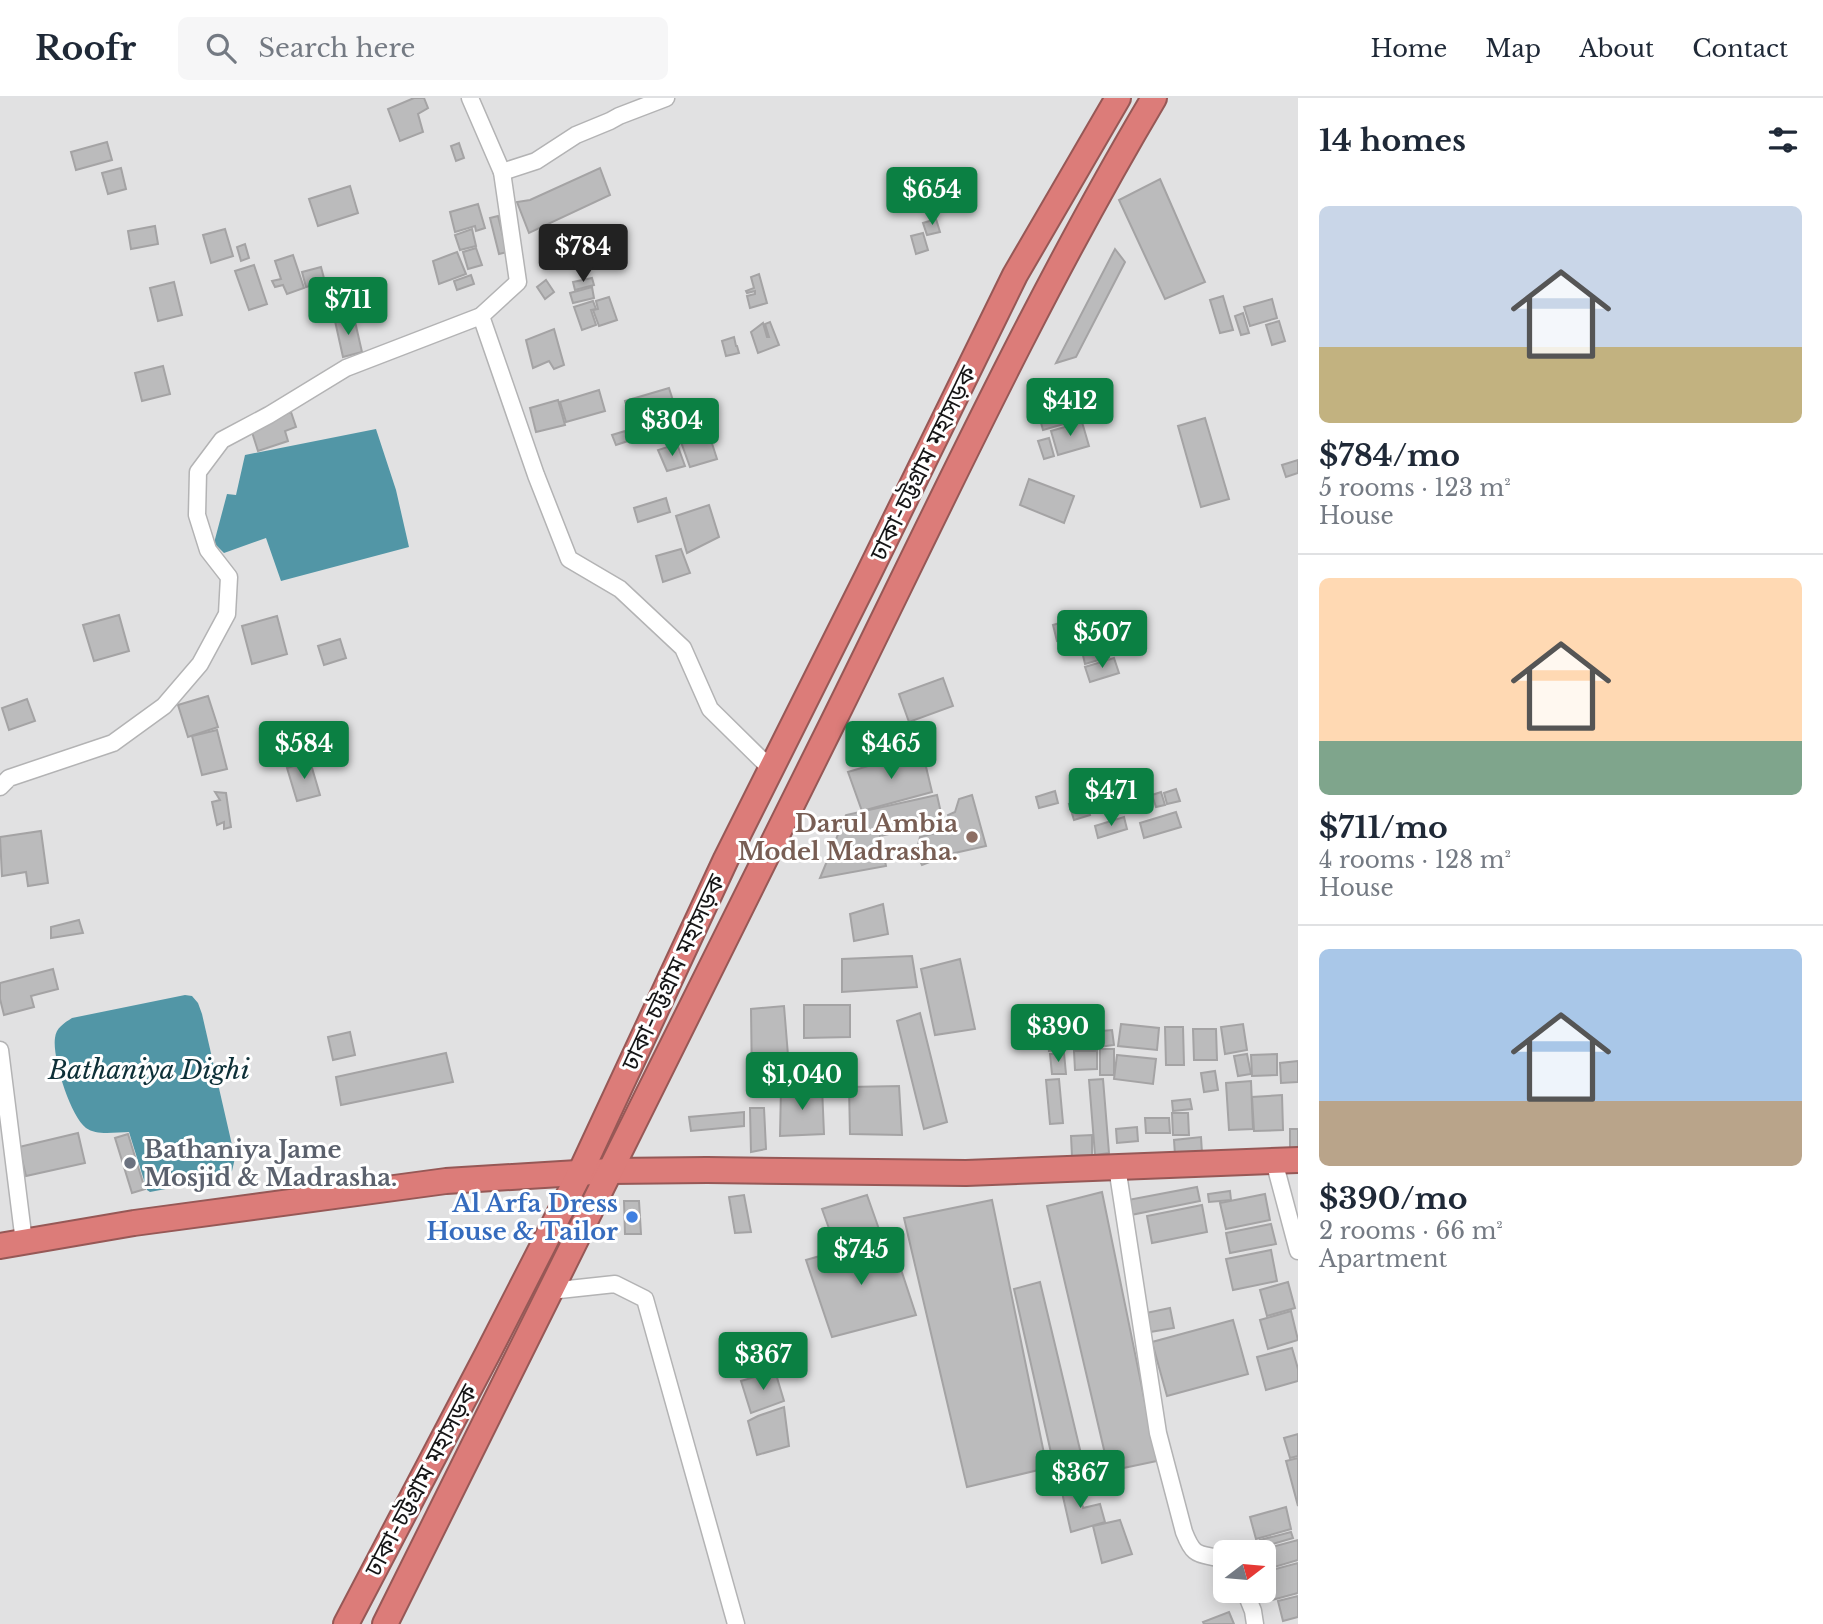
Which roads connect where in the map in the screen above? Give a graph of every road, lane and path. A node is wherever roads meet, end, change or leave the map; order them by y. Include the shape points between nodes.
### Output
1 (470, 98) edge
2 (666, 98) edge
3 (1118, 98) edge
4 (1154, 98) edge
5 (502, 172) junction
6 (481, 316) junction
7 (771, 769) junction
8 (0, 787) edge
9 (0, 1050) edge
10 (1286, 1161) edge
11 (1117, 1167) junction
12 (610, 1171) junction
13 (580, 1172) junction
14 (12, 1244) edge
15 (1298, 1251) edge
16 (550, 1291) junction
17 (1213, 1558) edge
18 (1250, 1603) edge
19 (346, 1624) edge
20 (385, 1624) edge
21 (736, 1624) edge
22 (1255, 1624) edge

1 - 5 street
2 - 5 street via 585,131 536,161
3 - 7 highway, ঢাকা-চট্টগ্রাম মহাসড়ক via 1015,275
4 - 12 highway, ঢাকা-চট্টগ্রাম মহাসড়ক via 999,384
5 - 6 street via 518,282
6 - 7 street via 569,559 620,589 683,648 710,709
6 - 8 street via 346,368 222,440 198,472 197,515 208,550 229,577 227,614 200,664 164,706 113,743 9,778
7 - 13 highway, ঢাকা-চট্টগ্রাম মহাসড়ক
9 - 14 street
10 - 11 highway
10 - 15 street
11 - 12 highway via 966,1173
11 - 17 street via 1158,1433 1190,1546 1198,1555
12 - 13 highway
12 - 16 highway, ঢাকা-চট্টগ্রাম মহাসড়ক
13 - 14 highway via 446,1181
13 - 19 highway, ঢাকা-চট্টগ্রাম মহাসড়ক
16 - 20 highway, ঢাকা-চট্টগ্রাম মহাসড়ক
16 - 21 street via 615,1284 645,1298
18 - 22 street

